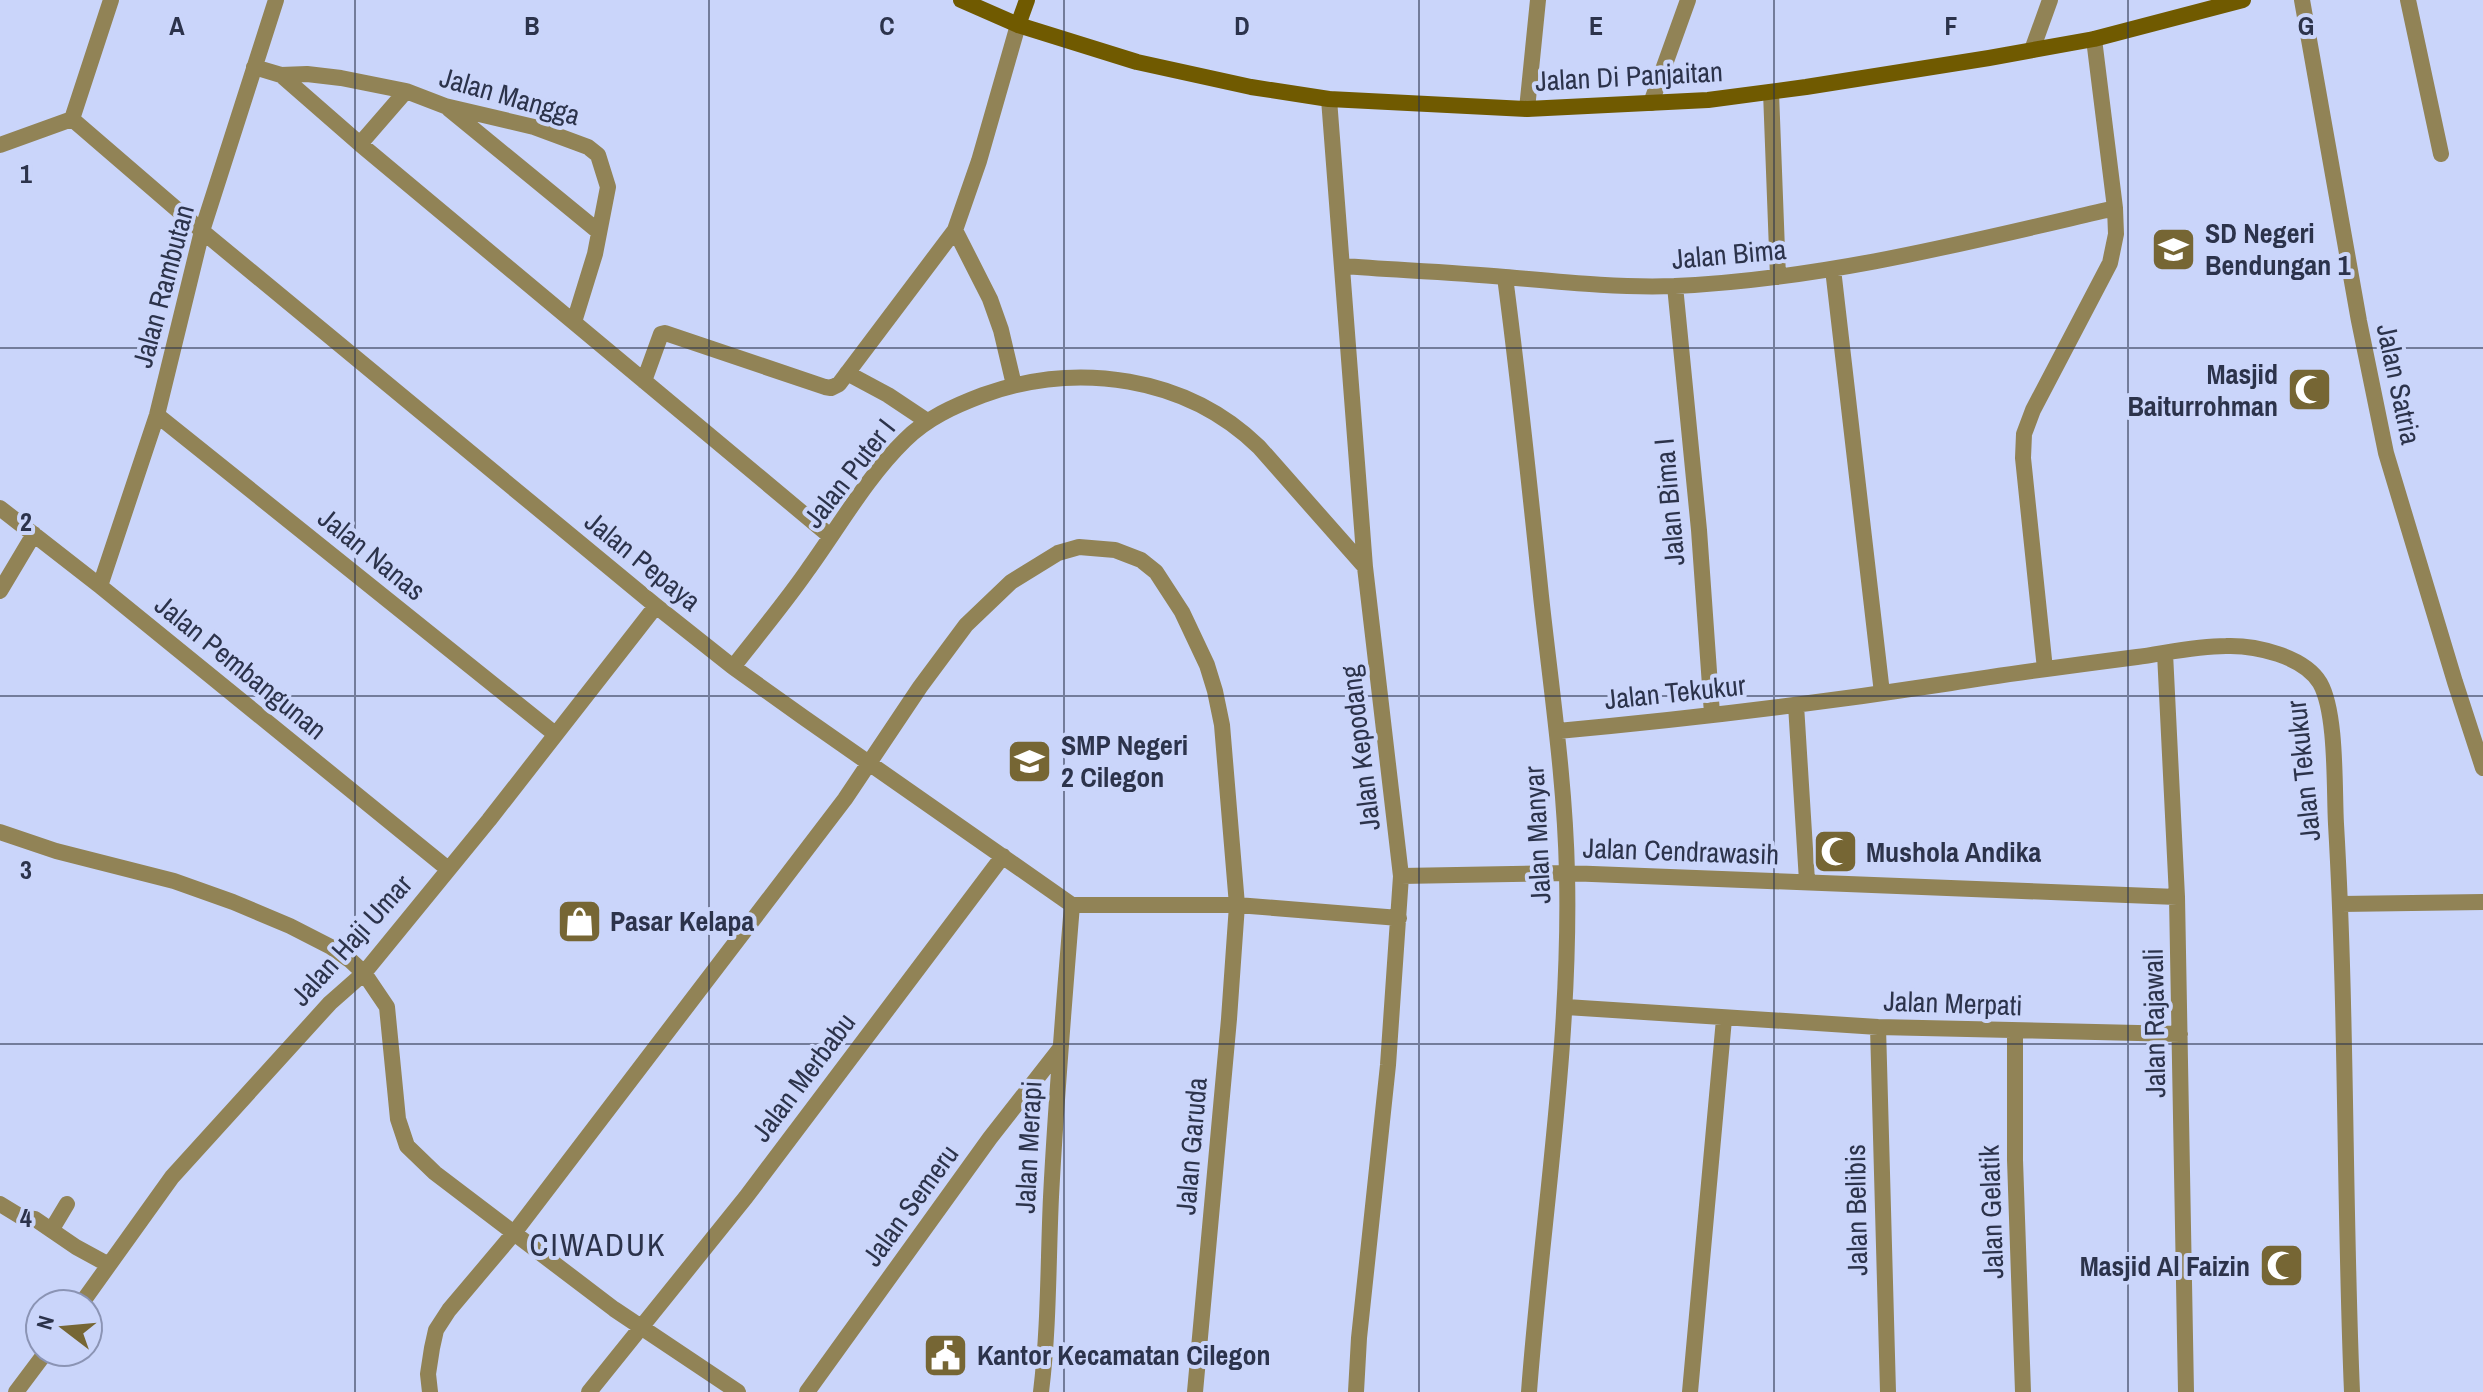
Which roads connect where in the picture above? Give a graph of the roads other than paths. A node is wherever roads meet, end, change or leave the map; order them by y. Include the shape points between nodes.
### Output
1 (111, 0) edge
2 (276, 0) edge
3 (961, 0) edge
4 (1027, 0) edge
5 (1538, 0) edge
6 (1688, 0) edge
7 (2050, 0) edge
8 (2243, 0) edge
9 (2302, 0) edge
10 (2408, 0) edge
11 (2218, 4) edge
12 (1018, 25) junction
13 (2094, 39) junction
14 (2032, 50) junction
15 (254, 67) junction
16 (281, 75) junction
17 (406, 91) junction
18 (1771, 92) junction
19 (1329, 99) junction
20 (1651, 103) junction
21 (445, 106) junction
22 (1527, 109) junction
23 (72, 119) junction
24 (360, 144) junction
25 (0, 145) edge
26 (2441, 154) dead end
27 (2115, 208) junction
28 (955, 230) junction
29 (202, 231) junction
30 (599, 232) junction
31 (1342, 266) junction
32 (1833, 269) junction
33 (1505, 277) junction
34 (1778, 277) junction
35 (1675, 286) junction
36 (574, 322) junction
37 (847, 373) junction
38 (644, 381) junction
39 (1014, 385) junction
40 (157, 415) junction
41 (927, 421) junction
42 (0, 508) edge
43 (34, 534) junction
44 (830, 536) junction
45 (1365, 567) junction
46 (100, 586) junction
47 (0, 591) edge
48 (656, 606) junction
49 (2165, 653) junction
50 (733, 667) junction
51 (2045, 669) junction
52 (1882, 693) junction
53 (1796, 705) junction
54 (1712, 714) junction
55 (1558, 731) junction
56 (555, 734) junction
57 (869, 761) junction
58 (2483, 768) edge
59 (0, 832) edge
60 (1003, 856) junction
61 (448, 869) junction
62 (1567, 873) junction
63 (1401, 876) junction
64 (1807, 881) junction
65 (2177, 897) junction
66 (2483, 902) edge
67 (2341, 904) junction
68 (1072, 905) junction
69 (1237, 905) junction
70 (1399, 918) junction
71 (364, 973) junction
72 (1566, 1007) junction
73 (1724, 1019) junction
74 (1878, 1027) junction
75 (2015, 1031) junction
76 (2180, 1034) junction
77 (1059, 1050) junction
78 (0, 1204) edge
79 (67, 1204) dead end
80 (52, 1229) junction
81 (514, 1233) junction
82 (109, 1265) junction
83 (92, 1288) edge
84 (640, 1326) junction
85 (34, 1368) edge
86 (16, 1392) edge
87 (430, 1392) edge
88 (589, 1392) edge
89 (738, 1392) edge
90 (807, 1392) edge
91 (1041, 1392) edge
92 (1195, 1392) edge
93 (1356, 1392) edge
94 (1529, 1392) edge
95 (1690, 1392) edge
96 (1888, 1392) edge
97 (2023, 1392) edge
98 (2186, 1392) edge
99 (2352, 1392) edge

1 - 23 street
2 - 15 street, Jalan Rambutan
3 - 12 street, Jalan Di Panjaitan
4 - 12 street
5 - 22 street
6 - 20 street
7 - 14 street
8 - 11 street, Jalan Di Panjaitan
9 - 58 street, Jalan Satria via 2386,453
10 - 26 street
11 - 13 street, Jalan Di Panjaitan
12 - 19 street, Jalan Di Panjaitan via 1137,62
12 - 28 street
13 - 14 street, Jalan Di Panjaitan
13 - 27 street
14 - 18 street, Jalan Di Panjaitan
15 - 16 street
15 - 29 street, Jalan Rambutan
16 - 17 street, Jalan Mangga via 341,78
16 - 24 street
17 - 21 street, Jalan Mangga
17 - 24 street
18 - 20 street, Jalan Di Panjaitan
18 - 34 street
19 - 22 street, Jalan Di Panjaitan
19 - 31 street, Jalan Kepodang
20 - 22 street, Jalan Di Panjaitan
21 - 30 street
21 - 30 street, Jalan Mangga via 534,127 598,155 608,187
23 - 25 street
23 - 29 street, Jalan Pepaya
24 - 36 street
27 - 32 street, Jalan Bima
27 - 51 street via 2110,263 2024,434
28 - 37 street
28 - 39 street via 990,299
29 - 40 street, Jalan Rambutan
29 - 48 street, Jalan Pepaya
30 - 36 street, Jalan Mangga
31 - 33 street, Jalan Bima
31 - 45 street, Jalan Kepodang
32 - 34 street, Jalan Bima
32 - 52 street
33 - 35 street, Jalan Bima
33 - 55 street, Jalan Manyar
34 - 35 street, Jalan Bima
35 - 54 street, Jalan Bima I
36 - 38 street
37 - 38 street via 835,388 825,387 663,333
37 - 41 street
38 - 44 street
39 - 41 street, Jalan Puter I
39 - 45 street, Jalan Puter I via 1117,379 1150,385 1204,406 1259,447
40 - 46 street, Jalan Rambutan
40 - 56 street, Jalan Nanas
41 - 44 street, Jalan Puter I via 881,467
42 - 43 street, Jalan Pembangunan
43 - 46 street, Jalan Pembangunan
43 - 47 street
44 - 50 street, Jalan Puter I
45 - 63 street, Jalan Kepodang
46 - 61 street, Jalan Pembangunan
48 - 50 street, Jalan Pepaya
48 - 56 street, Jalan Haji Umar
49 - 51 street, Jalan Tekukur
49 - 65 street, Jalan Rajawali
49 - 67 street, Jalan Tekukur via 2247,647 2306,668 2320,683 2329,708
50 - 57 street, Jalan Pepaya
51 - 52 street, Jalan Tekukur
52 - 53 street, Jalan Tekukur
53 - 54 street, Jalan Tekukur
53 - 64 street
54 - 55 street, Jalan Tekukur
55 - 62 street, Jalan Manyar
56 - 61 street, Jalan Haji Umar
57 - 60 street, Jalan Pepaya
57 - 69 street, Jalan Garuda via 966,625 1011,582 1058,553 1079,547 1128,554 1156,572 1207,665 1222,725
57 - 81 street, Jalan Garuda
59 - 71 street via 233,902 331,947
60 - 68 street, Jalan Pepaya
60 - 84 street, Jalan Merbabu via 746,1197
61 - 71 street, Jalan Haji Umar
62 - 63 street, Jalan Cendrawasih
62 - 64 street, Jalan Cendrawasih
62 - 72 street, Jalan Manyar
63 - 70 street, Jalan Kepodang
64 - 65 street, Jalan Cendrawasih
65 - 76 street, Jalan Rajawali
66 - 67 street
67 - 99 street, Jalan Tekukur
68 - 69 street
68 - 77 street, Jalan Merapi
69 - 70 street
69 - 92 street, Jalan Garuda
70 - 93 street, Jalan Kepodang
71 - 81 street via 387,1007 398,1119 407,1146
71 - 82 street, Jalan Haji Umar via 330,1003 172,1177
72 - 73 street, Jalan Merpati
72 - 94 street, Jalan Manyar
73 - 74 street, Jalan Merpati
73 - 95 street
74 - 75 street, Jalan Merpati
74 - 96 street, Jalan Belibis
75 - 76 street, Jalan Merpati
75 - 97 street, Jalan Gelatik
76 - 98 street, Jalan Rajawali
77 - 90 street, Jalan Semeru
77 - 91 street, Jalan Merapi
78 - 80 street
79 - 80 street
80 - 82 street
81 - 84 street
81 - 87 street, Jalan Garuda via 436,1330
82 - 83 street, Jalan Haji Umar
84 - 88 street, Jalan Merbabu
84 - 89 street
85 - 86 street

